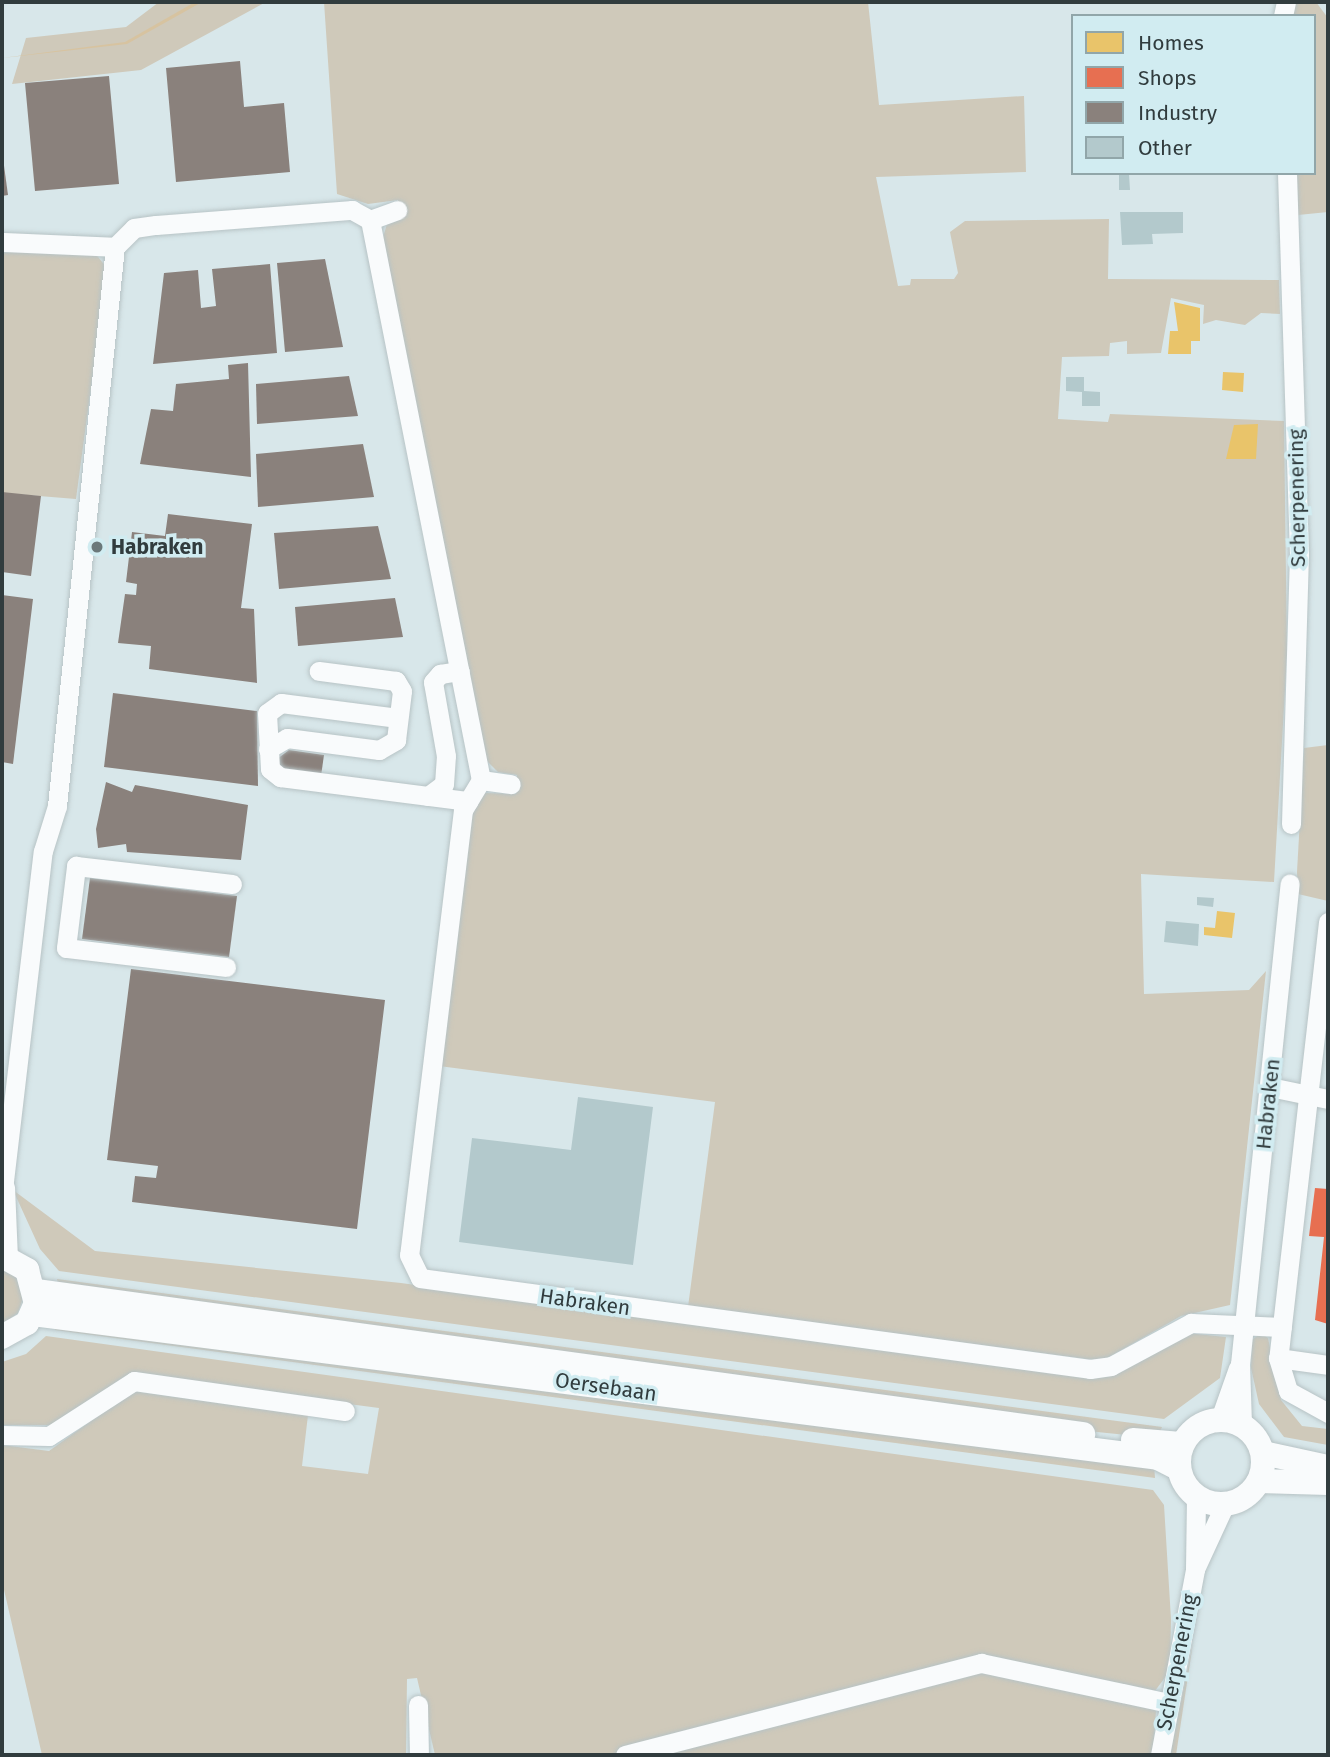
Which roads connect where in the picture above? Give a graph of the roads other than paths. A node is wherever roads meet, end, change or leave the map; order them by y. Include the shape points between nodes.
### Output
1 (1287, 175) edge
2 (397, 211) dead end
3 (370, 220) junction
4 (2, 242) edge
5 (116, 247) junction
6 (319, 671) dead end
7 (460, 671) junction
8 (398, 718) junction
9 (268, 749) junction
10 (481, 780) junction
11 (511, 784) dead end
12 (428, 796) junction
13 (468, 801) junction
14 (1291, 824) dead end
15 (232, 884) dead end
16 (1290, 884) dead end
17 (37, 902) junction
18 (71, 906) junction
19 (1328, 922) edge
20 (226, 967) dead end
21 (1270, 1087) junction
22 (1319, 1097) edge
23 (3, 1180) edge
24 (5, 1257) edge
25 (35, 1303) junction
26 (1245, 1324) junction
27 (1282, 1327) junction
28 (2, 1337) edge
29 (1278, 1358) junction
30 (1328, 1364) edge
31 (345, 1411) dead end
32 (1328, 1413) edge
33 (1231, 1422) junction
34 (2, 1434) edge
35 (1263, 1453) junction
36 (1180, 1456) junction
37 (1328, 1467) edge
38 (1259, 1480) junction
39 (1328, 1483) edge
40 (1196, 1497) junction
41 (1224, 1504) junction
42 (1195, 1569) junction
43 (1169, 1703) junction
44 (418, 1705) dead end
45 (419, 1755) edge
46 (625, 1755) edge
47 (1160, 1755) edge

1 - 14 street, Scherpenering via 1299,554
2 - 3 street
3 - 5 street via 332,209 156,225 134,228
3 - 7 street
4 - 5 street
5 - 17 street via 62,765
6 - 8 street via 397,681 402,691
7 - 10 street
7 - 12 street via 440,674 433,682 446,755 444,784
8 - 9 street via 390,748 287,738
8 - 9 street via 281,703 267,713
9 - 12 street via 270,769 280,777
10 - 11 street
10 - 13 street, Habraken
12 - 13 street
13 - 26 street, Habraken via 409,1255 420,1278 1090,1369 1111,1366 1191,1323
15 - 18 street via 76,866
16 - 21 street, Habraken
17 - 18 street
17 - 23 street
18 - 20 street via 66,948
19 - 22 street
21 - 22 street
21 - 26 street, Habraken
22 - 27 street
23 - 24 street
24 - 25 main road via 27,1270
25 - 28 main road via 19,1331
25 - 36 main road, Oersebaan via 1158,1458
26 - 27 street
26 - 33 street, Habraken
27 - 29 street
29 - 30 street
29 - 32 street via 1288,1391
31 - 34 street via 134,1381 49,1436
33 - 35 main road
33 - 36 main road via 1203,1423
35 - 37 main road
35 - 38 main road
36 - 40 main road
38 - 39 main road
38 - 41 main road
40 - 41 main road
40 - 42 street, Scherpenering
41 - 42 street, Scherpenering
42 - 43 street, Scherpenering
43 - 46 street via 981,1663
43 - 47 street, Scherpenering
44 - 45 street

